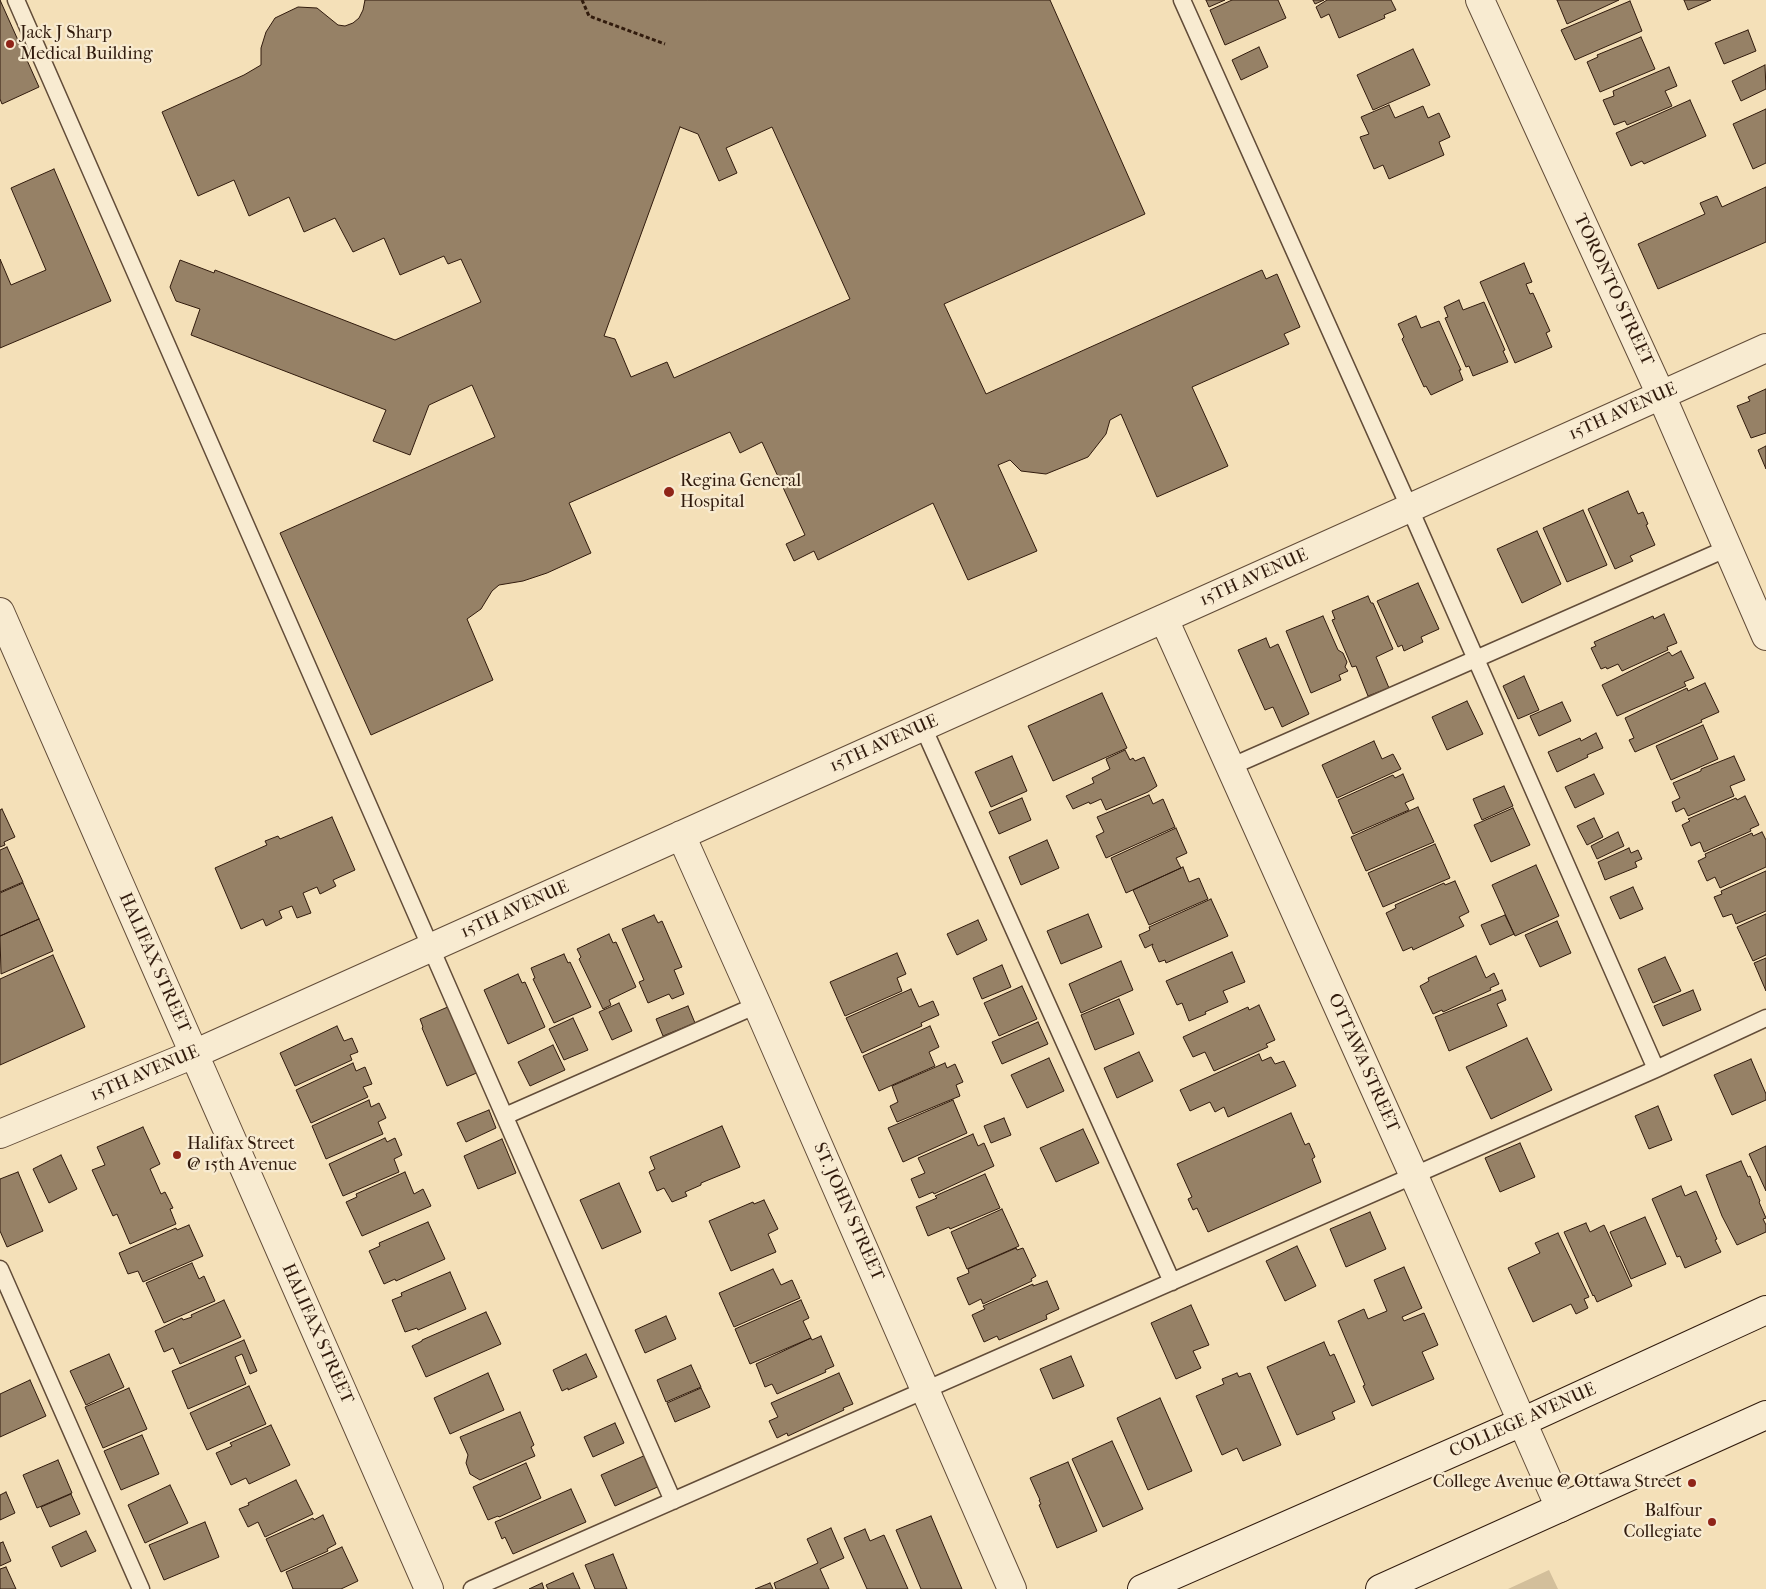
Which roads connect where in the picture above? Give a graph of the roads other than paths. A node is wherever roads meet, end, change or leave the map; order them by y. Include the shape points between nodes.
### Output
1 (16, 0) edge
2 (1182, 0) edge
3 (1480, 0) edge
4 (1766, 348) edge
5 (1661, 396) junction
6 (1410, 508) junction
7 (1728, 548) junction
8 (0, 612) edge
9 (1164, 619) junction
10 (1766, 636) edge
11 (1476, 660) junction
12 (923, 727) junction
13 (1230, 767) junction
14 (682, 835) junction
15 (431, 948) junction
16 (757, 1005) junction
17 (1766, 1018) edge
18 (194, 1054) junction
19 (1656, 1069) junction
20 (505, 1116) junction
21 (0, 1134) edge
22 (1414, 1176) junction
23 (0, 1269) edge
24 (1172, 1282) junction
25 (1766, 1310) edge
26 (925, 1390) junction
27 (1766, 1415) edge
28 (1522, 1422) junction
29 (673, 1501) junction
30 (1560, 1508) junction
31 (141, 1589) edge
32 (429, 1589) edge
33 (472, 1589) edge
34 (1012, 1589) edge
35 (1142, 1589) edge
36 (1380, 1589) edge

1 - 15 lane
2 - 6 lane
3 - 5 street, TORONTO STREET
4 - 5 street, 15TH AVENUE
5 - 6 street, 15TH AVENUE
5 - 7 street, TORONTO STREET
6 - 9 street, 15TH AVENUE
6 - 11 lane
7 - 10 street, TORONTO STREET
7 - 11 lane
8 - 18 street, HALIFAX STREET
9 - 12 street, 15TH AVENUE
9 - 13 street, OTTAWA STREET
11 - 13 lane
11 - 19 lane
12 - 14 street, 15TH AVENUE
12 - 24 lane
13 - 22 street, OTTAWA STREET
14 - 15 street, 15TH AVENUE
14 - 16 street, ST. JOHN STREET
15 - 18 street, 15TH AVENUE
15 - 20 lane
16 - 20 lane
16 - 26 street, ST. JOHN STREET
17 - 19 lane
18 - 21 street, 15TH AVENUE
18 - 32 street, HALIFAX STREET
19 - 22 lane
20 - 29 lane
22 - 24 lane
22 - 28 street, OTTAWA STREET
23 - 31 lane
24 - 26 lane
25 - 28 street, COLLEGE AVENUE
26 - 29 lane
26 - 34 street, ST. JOHN STREET
27 - 30 street
28 - 30 street, OTTAWA STREET
28 - 35 street, COLLEGE AVENUE
29 - 33 lane
30 - 36 street

